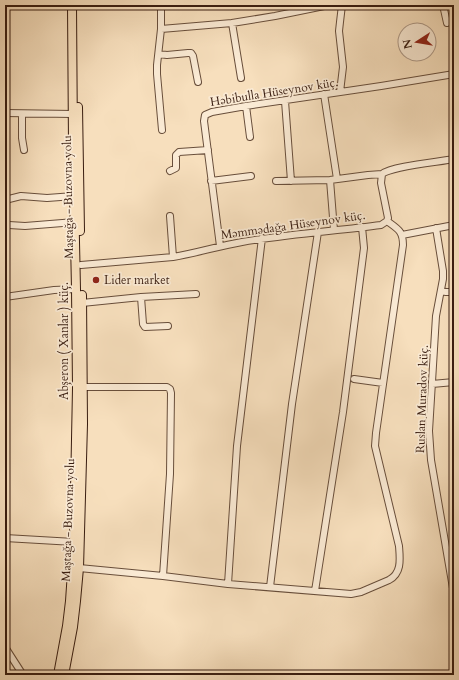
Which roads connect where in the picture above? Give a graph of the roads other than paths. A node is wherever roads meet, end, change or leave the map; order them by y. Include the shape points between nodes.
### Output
1 (72, 5) edge
2 (78, 5) edge
3 (161, 5) edge
4 (329, 5) edge
5 (343, 5) edge
6 (363, 5) edge
7 (443, 5) edge
8 (446, 23) dead end
9 (232, 24) junction
10 (161, 29) junction
11 (159, 54) junction
12 (454, 74) edge
13 (242, 78) dead end
14 (198, 82) dead end
15 (340, 92) junction
16 (324, 94) junction
17 (285, 101) junction
18 (246, 106) junction
19 (5, 113) edge
20 (22, 114) junction
21 (73, 114) junction
22 (162, 130) dead end
23 (250, 137) dead end
24 (24, 150) dead end
25 (208, 150) junction
26 (454, 159) edge
27 (170, 171) dead end
28 (382, 174) junction
29 (251, 176) dead end
30 (334, 179) junction
31 (211, 181) junction
32 (276, 181) dead end
33 (291, 181) junction
34 (74, 196) junction
35 (5, 200) edge
36 (170, 216) dead end
37 (387, 221) junction
38 (74, 222) junction
39 (9, 225) dead end
40 (454, 225) edge
41 (362, 227) junction
42 (436, 228) junction
43 (334, 230) junction
44 (318, 232) junction
45 (402, 235) junction
46 (262, 238) junction
47 (220, 246) junction
48 (173, 257) junction
49 (81, 265) junction
50 (76, 289) junction
51 (441, 291) junction
52 (454, 292) edge
53 (196, 294) dead end
54 (5, 297) edge
55 (141, 297) junction
56 (82, 303) junction
57 (168, 326) dead end
58 (354, 379) dead end
59 (454, 382) edge
60 (383, 383) junction
61 (432, 384) junction
62 (83, 387) junction
63 (5, 538) edge
64 (74, 542) junction
65 (451, 558) edge
66 (76, 568) junction
67 (163, 576) junction
68 (228, 584) junction
69 (270, 587) junction
70 (315, 591) junction
71 (454, 594) edge
72 (5, 647) edge
73 (23, 675) edge
74 (58, 675) edge
75 (64, 675) edge

1 - 21 main road, Abşeron ( Xanlar ) küç.
2 - 49 main road, Maştağa - Buzovna yolu
3 - 10 street
4 - 9 street
5 - 6 street
5 - 15 street via 339,31 342,67
7 - 8 street
9 - 10 street
9 - 13 street
10 - 11 street
11 - 14 street via 191,53
11 - 22 street via 157,74
12 - 15 street, Həbibulla Hüseynov küç.
15 - 16 street, Həbibulla Hüseynov küç.
16 - 17 street, Həbibulla Hüseynov küç.
16 - 30 street
17 - 18 street, Həbibulla Hüseynov küç.
17 - 33 street
18 - 23 street
18 - 25 street, Həbibulla Hüseynov küç. via 205,115
19 - 20 street
20 - 21 street
20 - 24 street
21 - 34 main road, Abşeron ( Xanlar ) küç.
25 - 27 street via 177,153 176,168
25 - 31 street, Həbibulla Hüseynov küç.
26 - 28 street via 388,170
28 - 30 street
28 - 37 street
29 - 31 street
30 - 33 street
30 - 43 street
31 - 47 street, Həbibulla Hüseynov küç.
32 - 33 street
34 - 35 street via 21,196
34 - 38 main road, Abşeron ( Xanlar ) küç.
36 - 48 street
37 - 41 street, Məmmədağa Hüseynov küç.
37 - 45 street
38 - 39 street
38 - 50 main road, Abşeron ( Xanlar ) küç.
40 - 42 street
41 - 43 street, Məmmədağa Hüseynov küç.
41 - 70 street via 364,248 343,412
42 - 45 street
42 - 51 street, Ruslan Muradov küç. via 443,271
43 - 44 street, Məmmədağa Hüseynov küç.
44 - 46 street, Məmmədağa Hüseynov küç.
44 - 69 street via 292,404
45 - 60 street via 403,245
46 - 47 street, Məmmədağa Hüseynov küç.
46 - 68 street via 237,446
47 - 48 street, Məmmədağa Hüseynov küç.
48 - 49 street, Məmmədağa Hüseynov küç.
49 - 56 main road, Maştağa - Buzovna yolu
50 - 54 street
50 - 64 main road, Abşeron ( Xanlar ) küç.
51 - 52 street
51 - 61 street, Ruslan Muradov küç. via 436,316
53 - 55 street
55 - 56 street
55 - 57 street via 143,324
56 - 62 main road, Maştağa - Buzovna yolu
58 - 60 street
59 - 61 street
60 - 70 street via 375,446 398,546 399,570 394,578 357,593
61 - 65 street, Ruslan Muradov küç. via 429,430 431,460
62 - 66 main road, Maştağa - Buzovna yolu
62 - 67 street via 170,389 170,474
63 - 64 street
64 - 66 main road, Abşeron ( Xanlar ) küç.
65 - 71 street, Ruslan Muradov küç.
66 - 67 street
66 - 74 main road, Abşeron ( Xanlar ) küç.
66 - 75 main road, Maştağa - Buzovna yolu via 76,601
67 - 68 street
68 - 69 street
69 - 70 street
72 - 73 street

